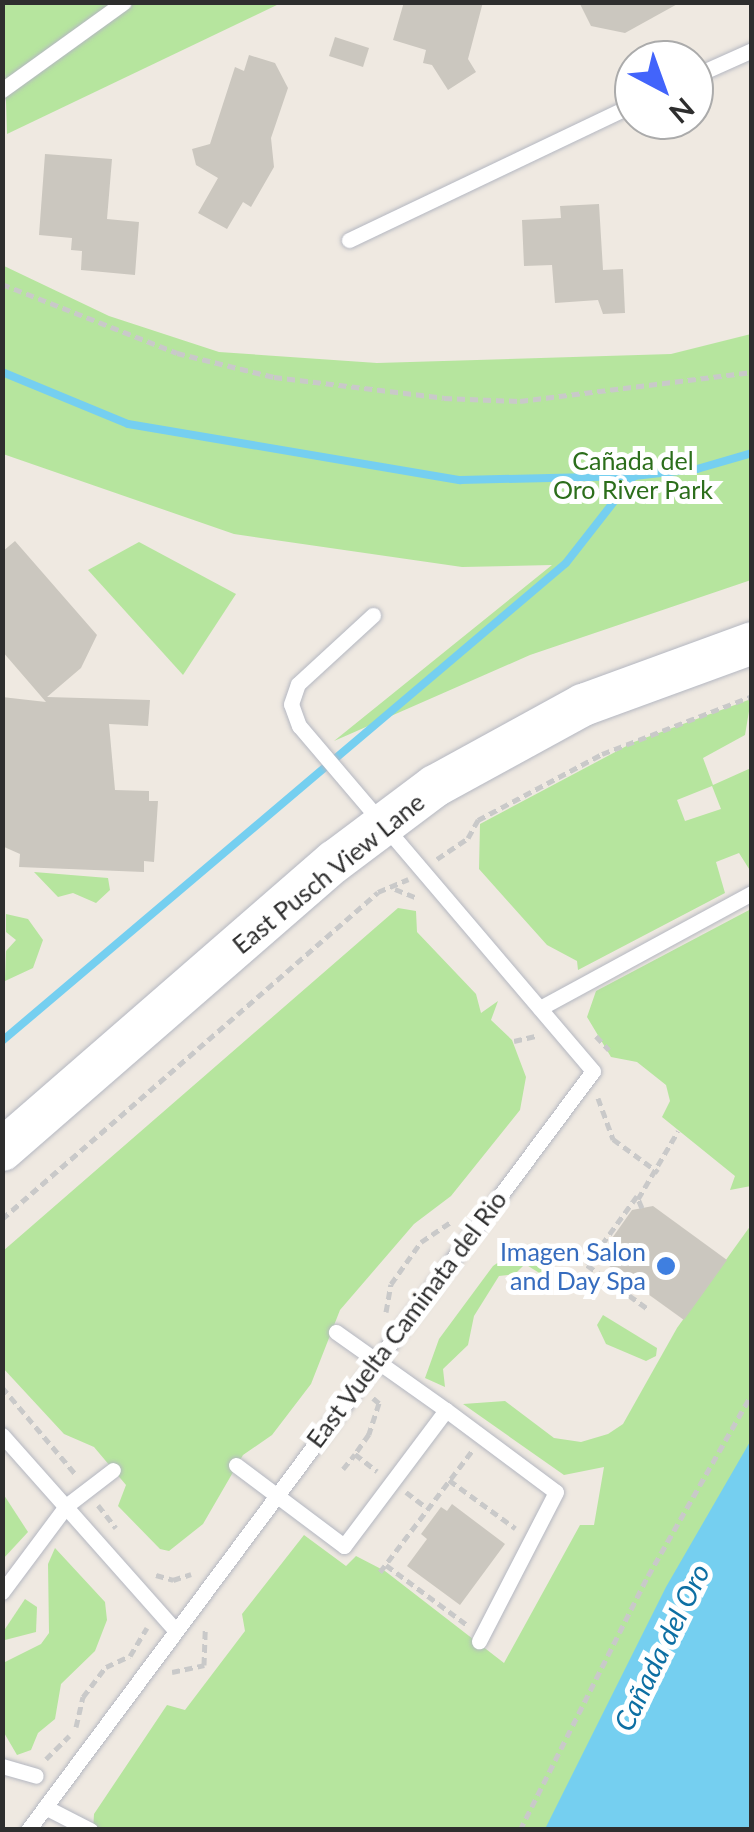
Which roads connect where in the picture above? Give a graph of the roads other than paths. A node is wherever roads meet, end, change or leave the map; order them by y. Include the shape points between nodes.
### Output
1 (124, 2) edge
2 (752, 50) edge
3 (714, 67) edge
4 (2, 90) edge
5 (614, 114) edge
6 (349, 240) dead end
7 (373, 615) dead end
8 (752, 643) edge
9 (383, 824) junction
10 (752, 893) edge
11 (540, 1008) junction
12 (2, 1150) edge
13 (336, 1332) dead end
14 (380, 1360) junction
15 (446, 1410) junction
16 (2, 1435) edge
17 (236, 1465) dead end
18 (113, 1470) dead end
19 (274, 1494) junction
20 (66, 1506) junction
21 (2, 1592) edge
22 (175, 1630) junction
23 (479, 1641) dead end
24 (2, 1766) edge
25 (36, 1776) road end
26 (45, 1806) junction
27 (28, 1830) edge
28 (90, 1830) edge

1 - 4 lane
2 - 3 lane
5 - 6 lane
7 - 9 lane via 298,684 291,704 308,740
8 - 9 main road, East Pusch View Lane via 654,675 545,723
9 - 11 lane
9 - 12 main road, East Pusch View Lane
10 - 11 lane
11 - 14 lane, East Vuelta Caminata del Rio via 593,1071
13 - 14 lane
14 - 15 lane
14 - 19 lane, East Vuelta Caminata del Rio
15 - 19 lane via 344,1546
15 - 23 lane via 556,1492
16 - 20 lane
17 - 19 lane
18 - 20 lane
19 - 22 lane, East Vuelta Caminata del Rio
20 - 21 lane
20 - 22 lane
22 - 26 lane, East Vuelta Caminata del Rio
24 - 25 lane
26 - 27 lane, East Vuelta Caminata del Rio
26 - 28 lane

